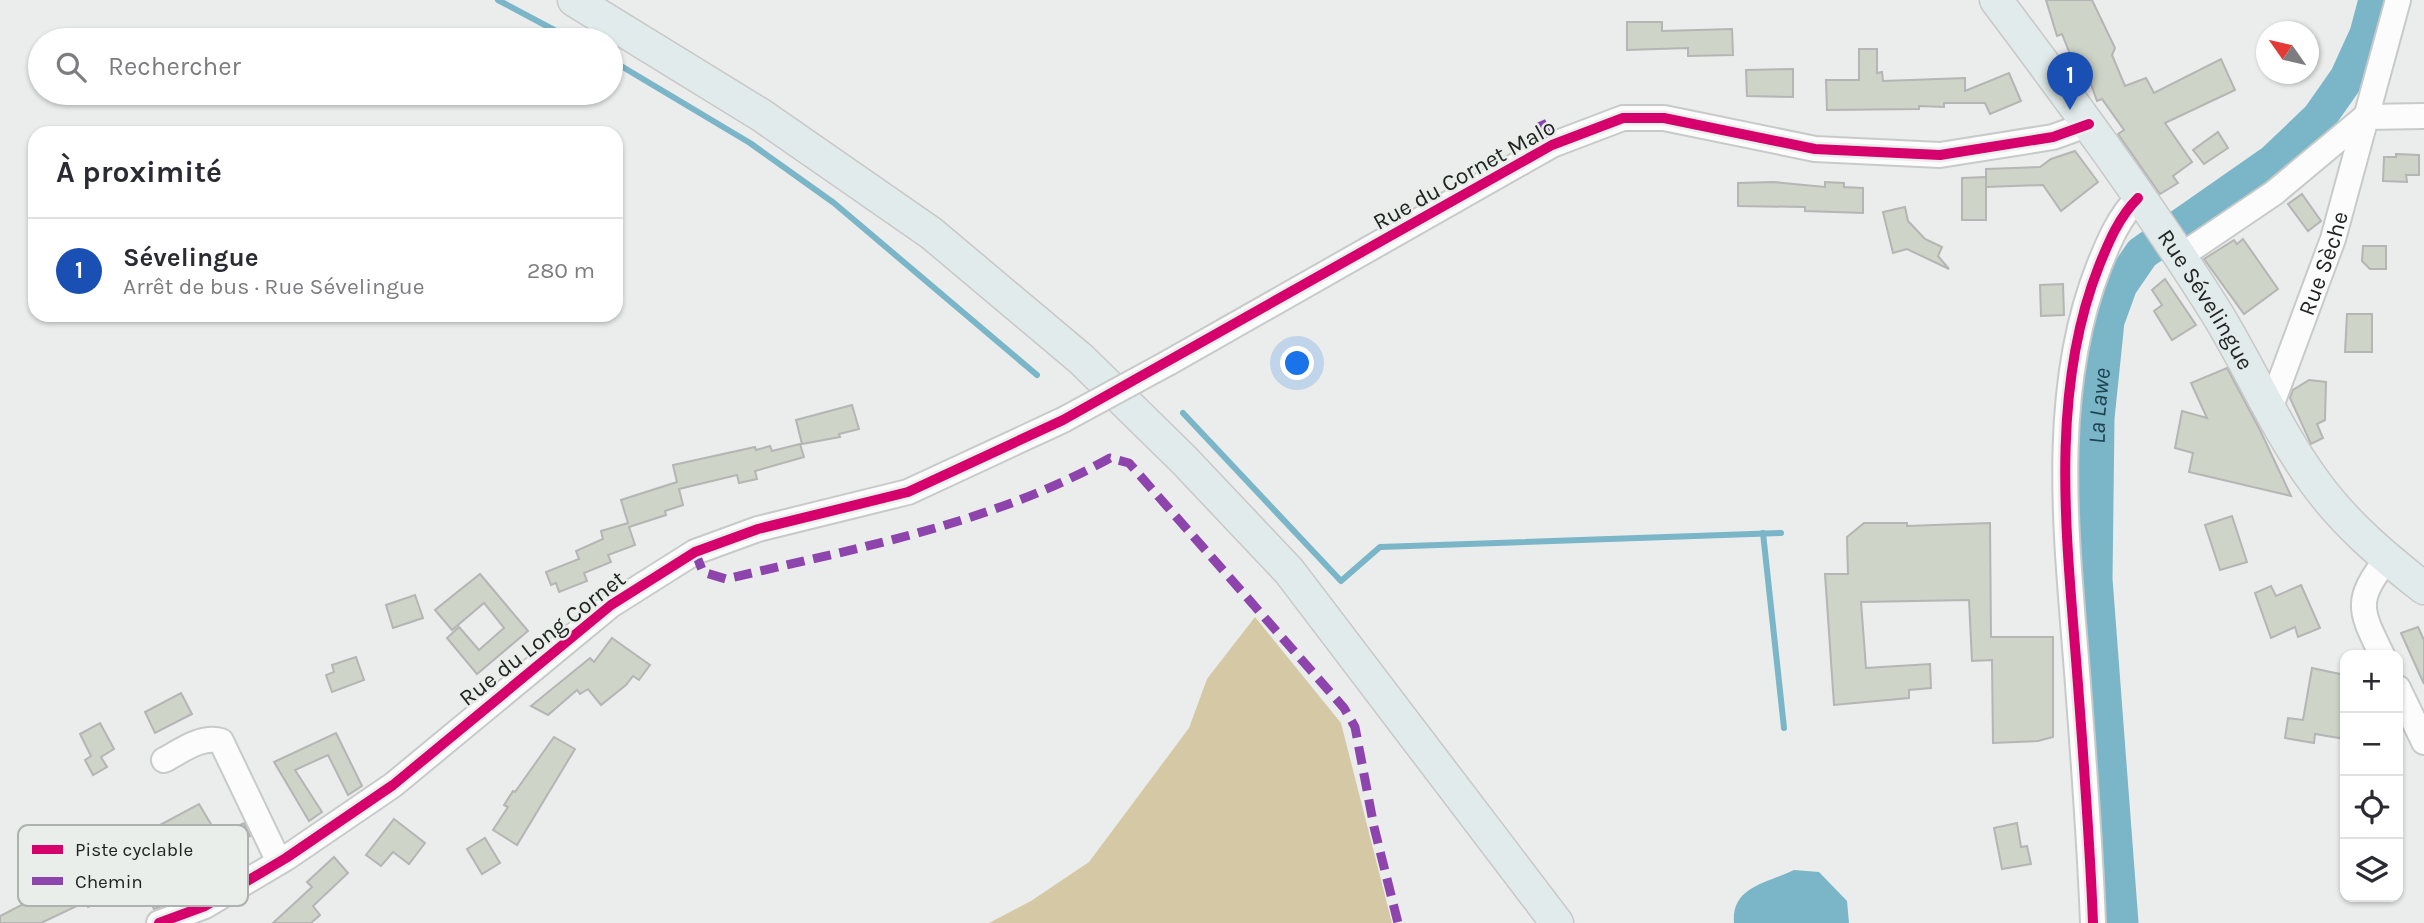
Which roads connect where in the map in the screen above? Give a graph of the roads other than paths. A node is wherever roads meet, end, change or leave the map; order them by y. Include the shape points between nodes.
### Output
1 (574, 0) edge
2 (2398, 0) edge
3 (2008, 5) edge
4 (620, 28) edge
5 (623, 30) edge
6 (2424, 116) edge
7 (2365, 117) junction
8 (2088, 124) junction
9 (2144, 207) junction
10 (2176, 254) junction
11 (2271, 406) junction
12 (1063, 420) joint
13 (2387, 559) junction
14 (2424, 588) edge
15 (2380, 650) edge
16 (2403, 698) edge
17 (2424, 742) edge
18 (164, 760) dead end
19 (279, 862) junction
20 (248, 880) edge
21 (205, 906) edge
22 (159, 923) edge
23 (1558, 923) edge
24 (2093, 923) edge

1 - 4 main road
2 - 7 street, Rue Sèche
3 - 8 main road, Rue Sévelingue
5 - 23 main road via 761,115 931,233 1082,359 1289,571
6 - 7 street
7 - 10 street via 2274,193
7 - 11 street, Rue Sèche via 2333,239
8 - 9 main road, Rue Sévelingue
8 - 12 street, Rue du Cornet Malo, bridge via 2053,137 1940,155 1815,149 1664,118 1623,118 1552,145
9 - 10 main road, Rue Sévelingue
9 - 24 street via 2124,212 2087,296 2072,366 2066,450
10 - 11 main road, Rue Sévelingue
11 - 13 main road, Rue Sévelingue via 2314,481
12 - 19 street, Rue du Long Cornet via 908,492 758,529 695,552 611,605 393,785
13 - 14 main road, Rue Sévelingue
13 - 15 street via 2362,598 2362,615
16 - 17 street
18 - 19 street via 200,741 221,741
19 - 20 street, Rue du Long Cornet
21 - 22 street, Rue du Long Cornet

